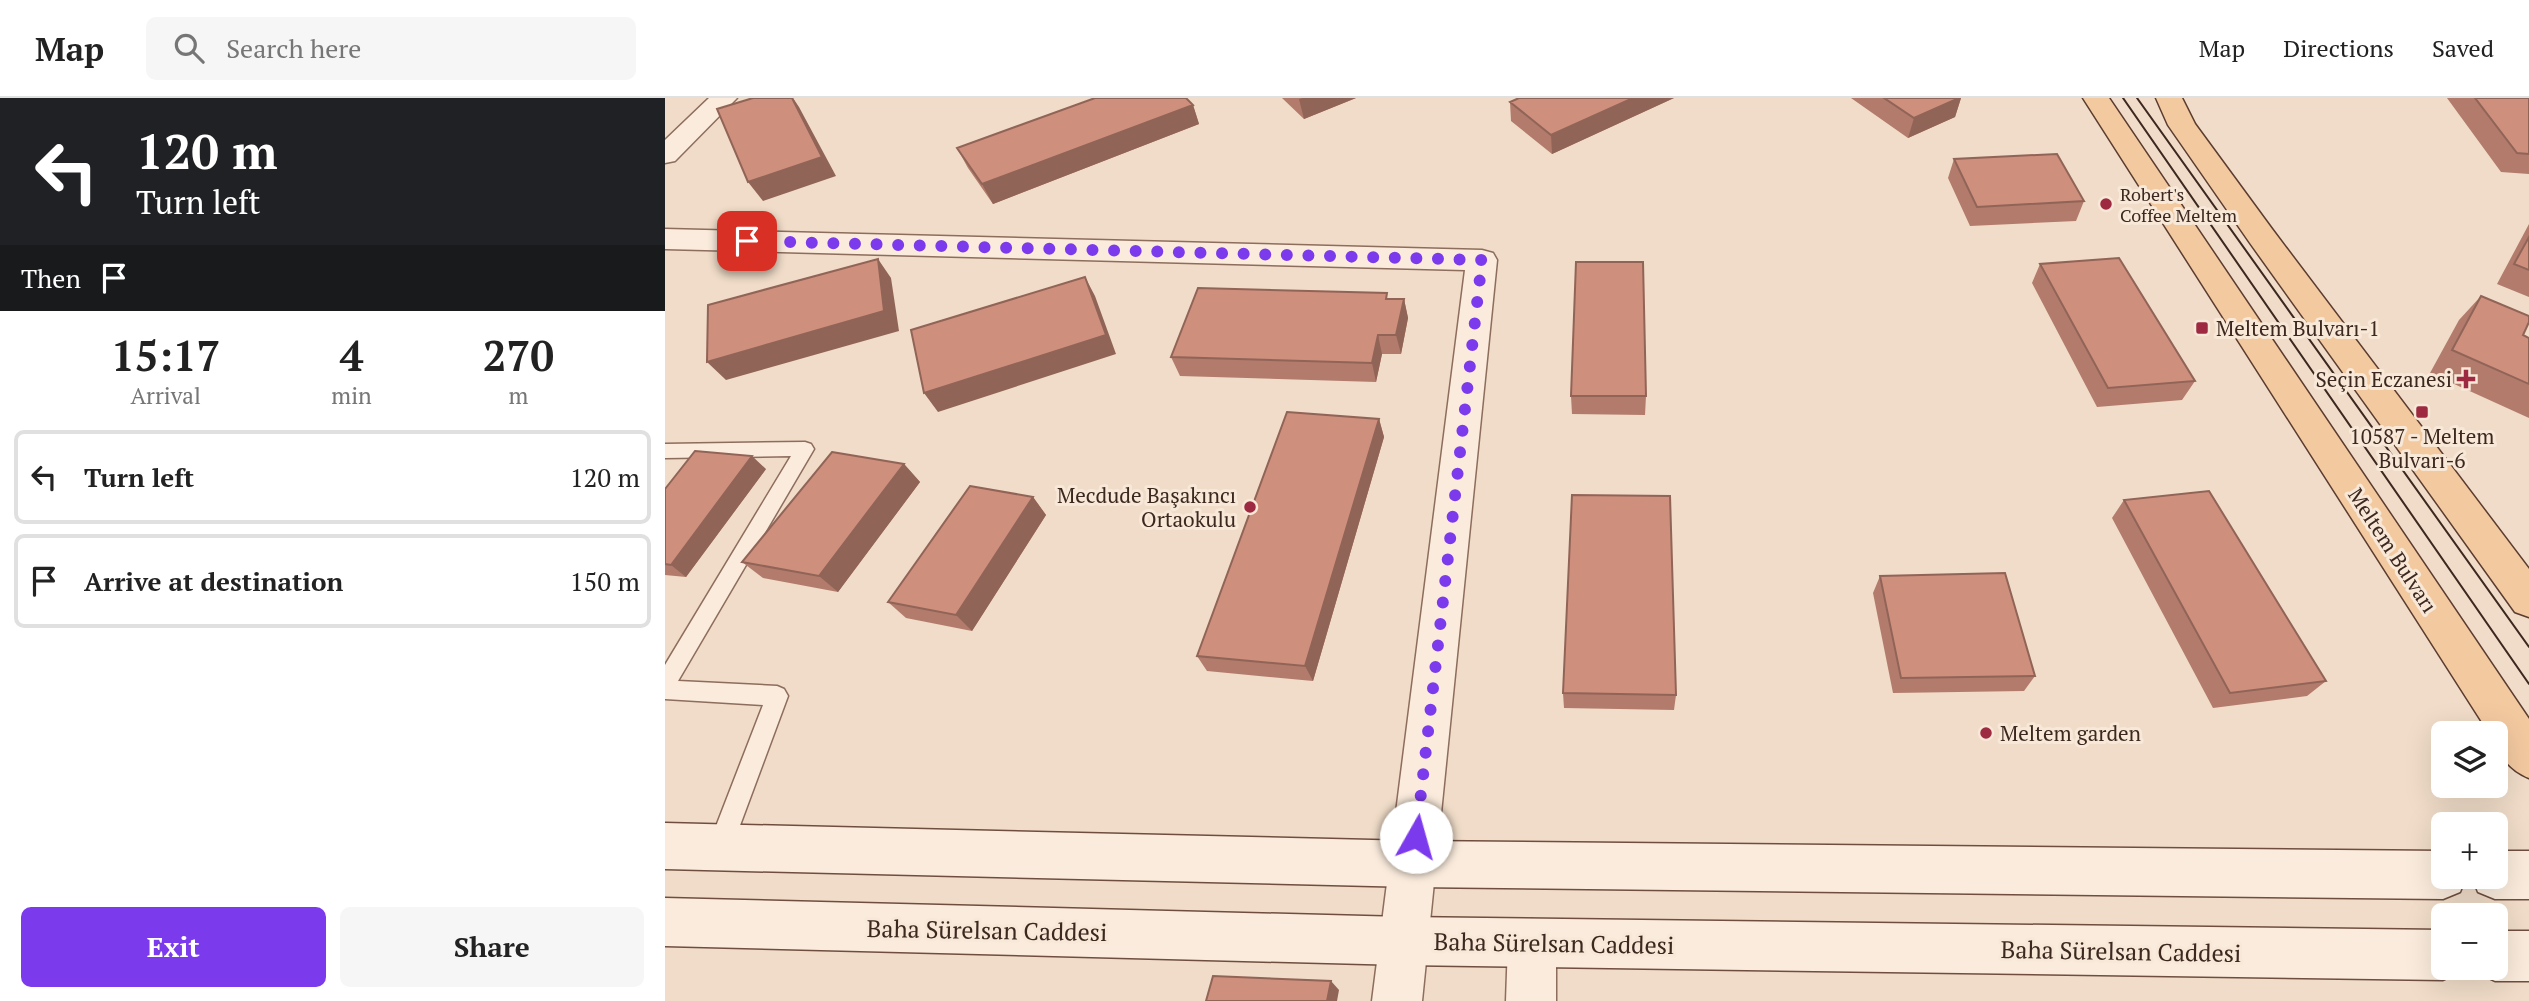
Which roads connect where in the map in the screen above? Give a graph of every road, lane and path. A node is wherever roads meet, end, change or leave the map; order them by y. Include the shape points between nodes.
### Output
1 (724, 98) edge
2 (2097, 98) edge
3 (2169, 98) edge
4 (665, 155) edge
5 (665, 239) edge
6 (665, 451) edge
7 (2529, 600) edge
8 (665, 684) edge
9 (665, 690) edge
10 (2529, 757) edge
11 (665, 846) edge
12 (720, 847) junction
13 (1413, 864) junction
14 (2431, 874) edge
15 (2508, 875) edge
16 (2529, 875) edge
17 (665, 922) edge
18 (1403, 941) junction
19 (1532, 943) junction
20 (2431, 955) edge
21 (2508, 956) edge
22 (2529, 956) edge
23 (1397, 1001) edge
24 (1531, 1001) edge

1 - 4 main road
2 - 10 main road, Meltem Bulvarı
3 - 7 main road via 2182,125 2261,236
5 - 13 main road via 1482,260
6 - 8 lane via 805,449
9 - 12 lane via 777,695
11 - 12 main road
12 - 13 main road
13 - 14 main road
13 - 18 main road
15 - 16 main road
17 - 18 main road, Baha Sürelsan Caddesi
18 - 19 main road, Baha Sürelsan Caddesi
18 - 23 main road
19 - 20 main road, Baha Sürelsan Caddesi
19 - 24 main road
21 - 22 main road

